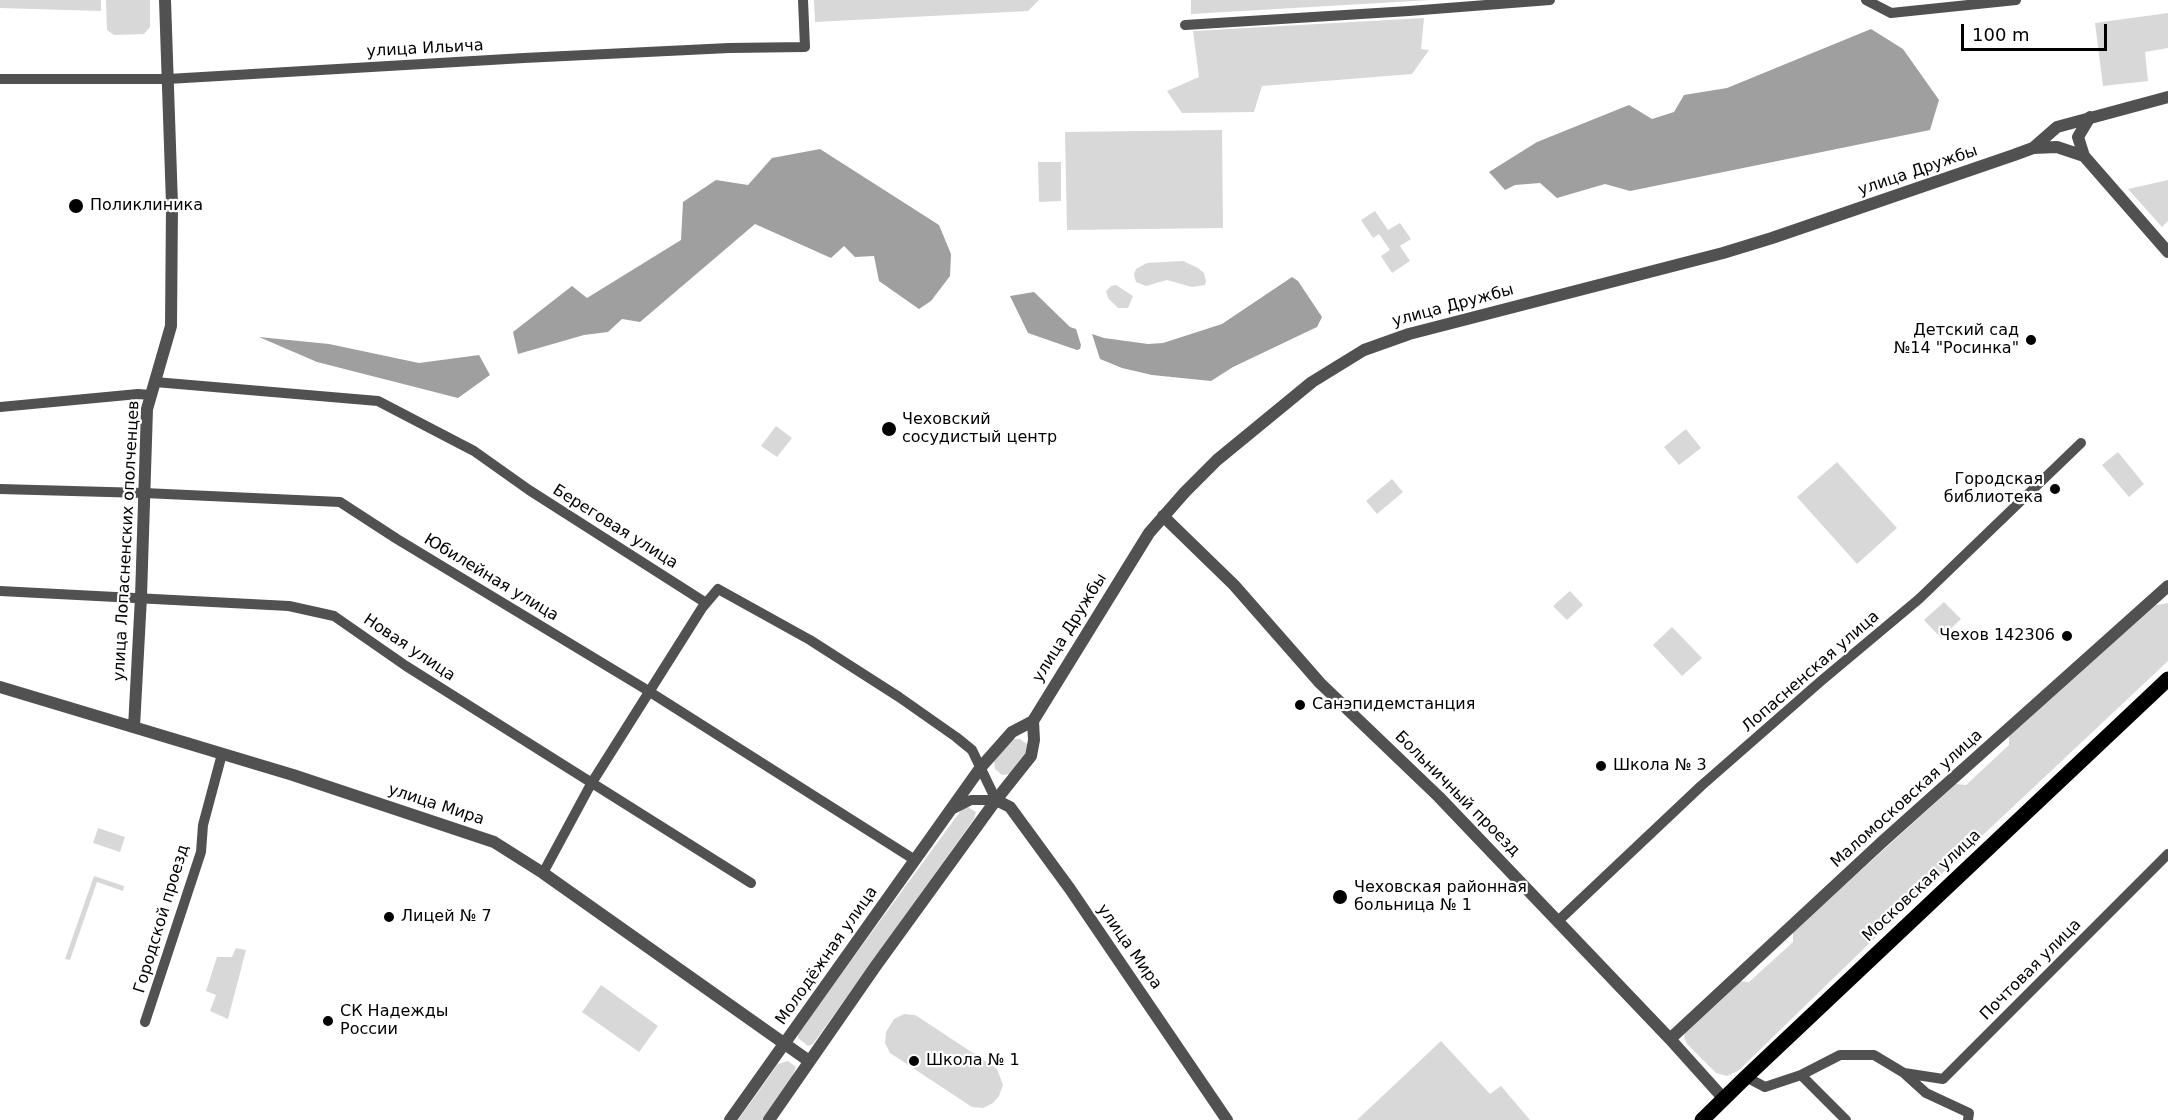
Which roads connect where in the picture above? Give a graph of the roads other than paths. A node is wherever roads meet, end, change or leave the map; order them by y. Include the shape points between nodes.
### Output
1 (165, 0) edge
2 (803, 0) edge
3 (1550, 0) edge
4 (1866, 0) edge
5 (2016, 0) edge
6 (1504, 2) edge
7 (1185, 25) dead end
8 (0, 79) edge
9 (168, 79) junction
10 (2168, 97) edge
11 (2090, 117) junction
12 (2033, 147) junction
13 (2084, 156) junction
14 (2168, 252) edge
15 (155, 382) junction
16 (150, 395) junction
17 (0, 406) edge
18 (2081, 443) dead end
19 (0, 489) edge
20 (144, 493) junction
21 (1163, 516) junction
22 (2168, 586) edge
23 (0, 591) edge
24 (141, 597) junction
25 (706, 603) junction
26 (2168, 679) edge
27 (0, 687) edge
28 (649, 692) junction
29 (1033, 721) junction
30 (134, 727) junction
31 (222, 754) junction
32 (981, 767) junction
33 (591, 784) junction
34 (996, 800) junction
35 (955, 807) junction
36 (979, 823) junction
37 (2168, 854) edge
38 (915, 860) junction
39 (543, 873) junction
40 (751, 884) dead end
41 (1557, 921) junction
42 (146, 1022) dead end
43 (1670, 1039) junction
44 (785, 1044) junction
45 (809, 1061) junction
46 (1904, 1073) junction
47 (1801, 1075) junction
48 (1746, 1077) junction
49 (1724, 1099) junction
50 (730, 1120) edge
51 (769, 1120) edge
52 (1227, 1120) edge
53 (1702, 1120) edge
54 (1846, 1120) edge
55 (1968, 1120) edge

1 - 9 street, улица Лопасненских ополченцев
2 - 9 street, улица Ильича via 805,47 524,58
3 - 6 street
4 - 5 street via 1891,13
6 - 7 street
8 - 9 street, улица Ильича
9 - 15 street, улица Лопасненских ополченцев via 171,326
10 - 11 street, улица Дружбы
11 - 12 street, улица Дружбы via 2057,127
11 - 13 street via 2078,137
12 - 13 street, улица Дружбы via 2057,147
12 - 21 street, улица Дружбы via 1773,238 1435,326 1364,350 1312,382 1217,460
13 - 14 street
15 - 16 street, улица Лопасненских ополченцев
15 - 25 street, Береговая улица via 378,400 474,451
16 - 17 street
16 - 20 street, улица Лопасненских ополченцев
18 - 41 street, Лопасненская улица via 1919,599 1701,786
19 - 20 street, Юбилейная улица
20 - 24 street, улица Лопасненских ополченцев
20 - 28 street, Юбилейная улица via 340,502
21 - 29 street, улица Дружбы
21 - 41 street, Больничный проезд via 1234,585 1320,683 1439,797
22 - 43 street, Маломосковская улица via 1882,842
23 - 24 street, Новая улица
24 - 30 street, улица Лопасненских ополченцев
24 - 33 street, Новая улица via 289,606 334,616
25 - 28 street
25 - 32 street via 718,589 810,640 956,737 972,750
26 - 48 main road, Московская улица
27 - 30 street, улица Мира
28 - 33 street
28 - 38 street, Юбилейная улица
29 - 32 street, улица Дружбы via 1012,732
29 - 34 street, улица Дружбы via 1031,756
30 - 31 street, улица Мира
31 - 39 street, улица Мира via 494,842
31 - 42 street, Городской проезд via 203,825 201,852
32 - 34 street
32 - 35 street, Молодёжная улица
33 - 39 street
33 - 40 street, Новая улица
34 - 35 street via 971,800
34 - 36 street
34 - 52 street, улица Мира via 1010,807 1070,889
35 - 36 street via 974,804
35 - 38 street, Молодёжная улица
36 - 45 street
37 - 46 street, Почтовая улица via 1943,1079
38 - 44 street, Молодёжная улица
39 - 44 street, улица Мира
41 - 43 street, Больничный проезд
43 - 49 street, Больничный проезд
44 - 45 street, улица Мира
44 - 50 street, Молодёжная улица
45 - 51 street
46 - 47 street, Почтовая улица via 1874,1055 1840,1055
46 - 55 street, Почтовая улица via 1926,1093 1969,1113
47 - 48 street, Почтовая улица via 1765,1087
47 - 54 street
48 - 49 main road, Московская улица
49 - 53 main road, Московская улица

